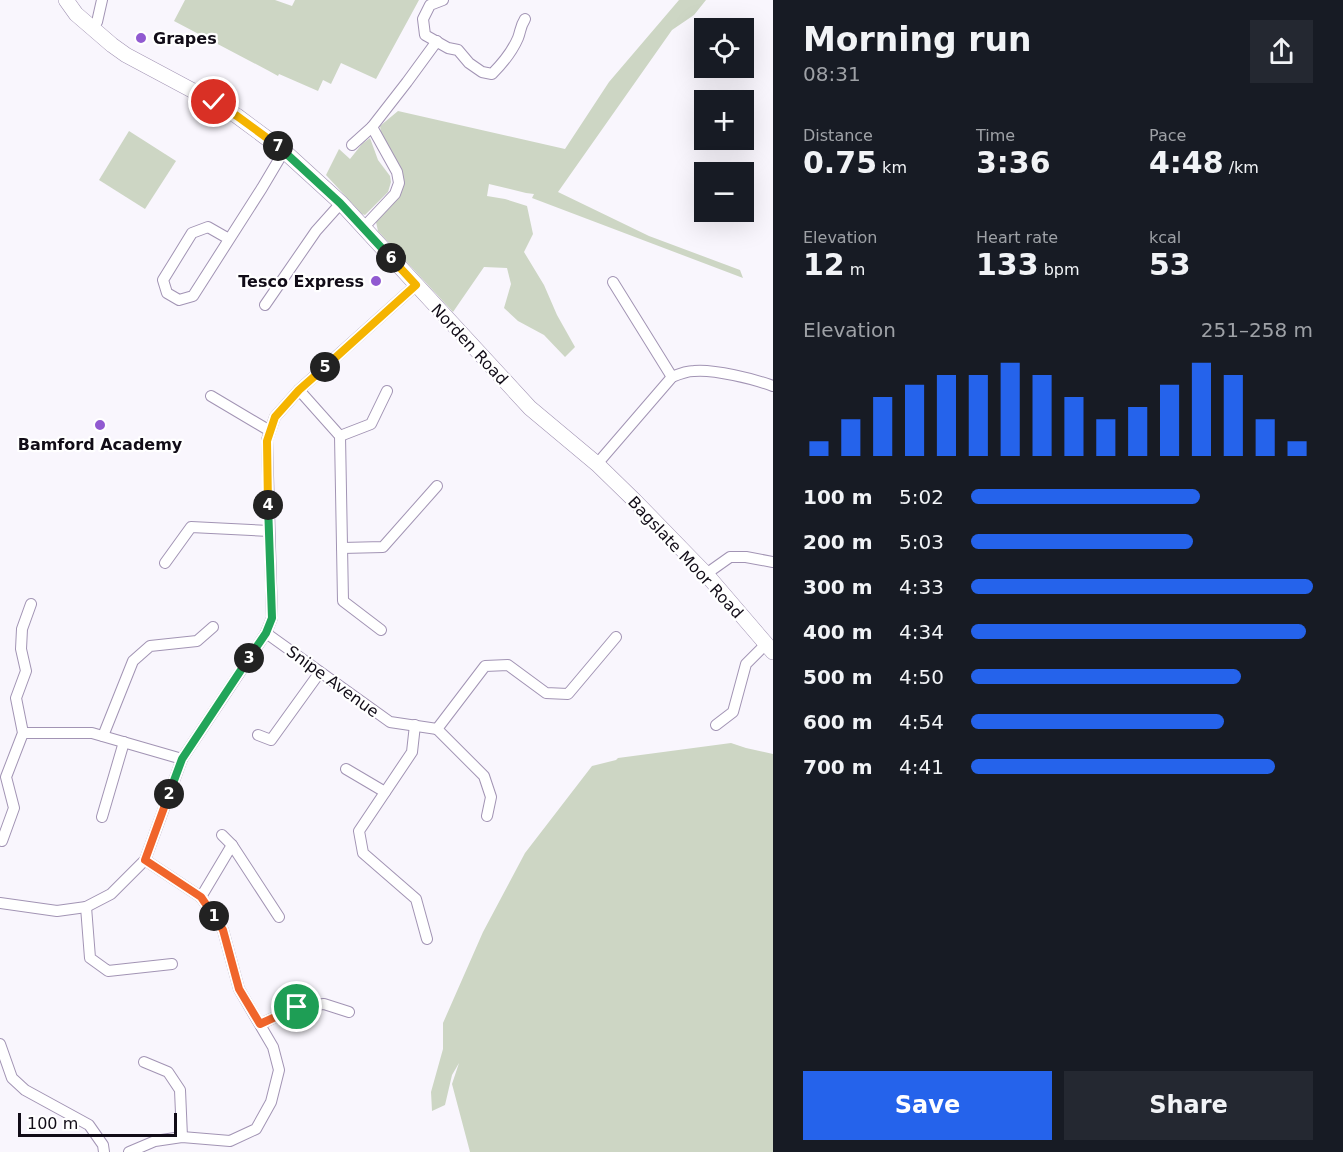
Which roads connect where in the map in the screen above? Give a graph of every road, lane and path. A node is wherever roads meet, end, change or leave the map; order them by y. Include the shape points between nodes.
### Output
1 (56, 0) edge
2 (66, 0) edge
3 (102, 0) edge
4 (444, 0) edge
5 (76, 14) junction
6 (525, 19) dead end
7 (91, 28) junction
8 (437, 41) junction
9 (372, 127) junction
10 (352, 146) dead end
11 (284, 151) junction
12 (340, 203) junction
13 (363, 228) junction
14 (229, 239) junction
15 (613, 282) dead end
16 (416, 285) junction
17 (265, 305) dead end
18 (672, 377) junction
19 (773, 386) edge
20 (299, 390) junction
21 (387, 391) dead end
22 (211, 396) dead end
23 (270, 430) junction
24 (340, 436) junction
25 (597, 464) junction
26 (437, 486) dead end
27 (269, 531) junction
28 (342, 548) junction
29 (773, 562) edge
30 (165, 563) dead end
31 (706, 574) junction
32 (31, 604) dead end
33 (213, 627) dead end
34 (381, 630) dead end
35 (266, 633) junction
36 (616, 637) dead end
37 (769, 648) edge
38 (320, 672) junction
39 (415, 725) junction
40 (716, 725) dead end
41 (437, 729) junction
42 (23, 733) junction
43 (258, 735) dead end
44 (103, 736) junction
45 (124, 742) junction
46 (182, 759) junction
47 (346, 769) dead end
48 (385, 792) junction
49 (487, 816) dead end
50 (102, 817) dead end
51 (222, 835) dead end
52 (2, 841) dead end
53 (232, 845) junction
54 (145, 860) junction
55 (201, 897) junction
56 (0, 903) edge
57 (86, 907) junction
58 (279, 918) dead end
59 (427, 939) dead end
60 (172, 964) dead end
61 (349, 1012) dead end
62 (260, 1024) junction
63 (0, 1045) edge
64 (144, 1062) dead end
65 (182, 1137) junction
66 (104, 1152) edge
67 (129, 1152) edge

1 - 5 street
2 - 5 street, Norden Road
3 - 7 street via 97,22
4 - 8 street via 430,5 423,19 425,35
5 - 7 street, Norden Road
6 - 8 street via 504,62 492,74 482,72 458,50
7 - 11 street, Norden Road via 126,55 237,116
8 - 9 street
9 - 10 street
9 - 13 street via 399,183 395,194
11 - 12 street, Norden Road
11 - 14 street
12 - 13 street, Norden Road
12 - 17 street
13 - 16 street, Norden Road
14 - 14 street via 208,227 192,233 163,280 167,293 179,300 193,296
15 - 18 street
16 - 20 street
16 - 25 street, Norden Road via 530,408
18 - 19 street via 710,371
18 - 25 street
20 - 23 street via 275,417
20 - 24 street
21 - 24 street via 371,424
22 - 23 street
23 - 27 street
24 - 28 street
25 - 31 street, Bagslate Moor Road
26 - 28 street via 384,547
27 - 30 street via 191,527
27 - 35 street via 272,618
28 - 34 street via 344,601
29 - 31 street via 730,557
31 - 37 street, Bagslate Moor Road
32 - 42 street via 22,629 26,671 16,698
33 - 44 street via 197,641 150,646 133,661
35 - 38 street, Snipe Avenue
35 - 46 street
36 - 41 street via 568,694 546,693 508,665 485,666
37 - 40 street via 746,664 733,712
38 - 39 street, Snipe Avenue via 390,722
38 - 43 street via 271,740
39 - 41 street, Snipe Avenue
39 - 48 street via 412,752
41 - 49 street via 484,776 491,797
42 - 44 street
42 - 52 street via 6,777 14,808
44 - 45 street
45 - 46 street
45 - 50 street
46 - 54 street
47 - 48 street
48 - 59 street via 359,831 363,854 416,899
51 - 53 street
53 - 55 street
53 - 58 street
54 - 55 street
54 - 57 street via 111,894
55 - 62 street via 223,930 239,989
56 - 57 street via 57,911
57 - 60 street via 90,958 108,972
61 - 62 street via 324,1004 297,1007
62 - 65 street via 273,1047 279,1070 271,1102 256,1129 230,1141
63 - 66 street via 12,1078 89,1125
64 - 65 street via 168,1072 180,1090
65 - 67 street via 155,1141

